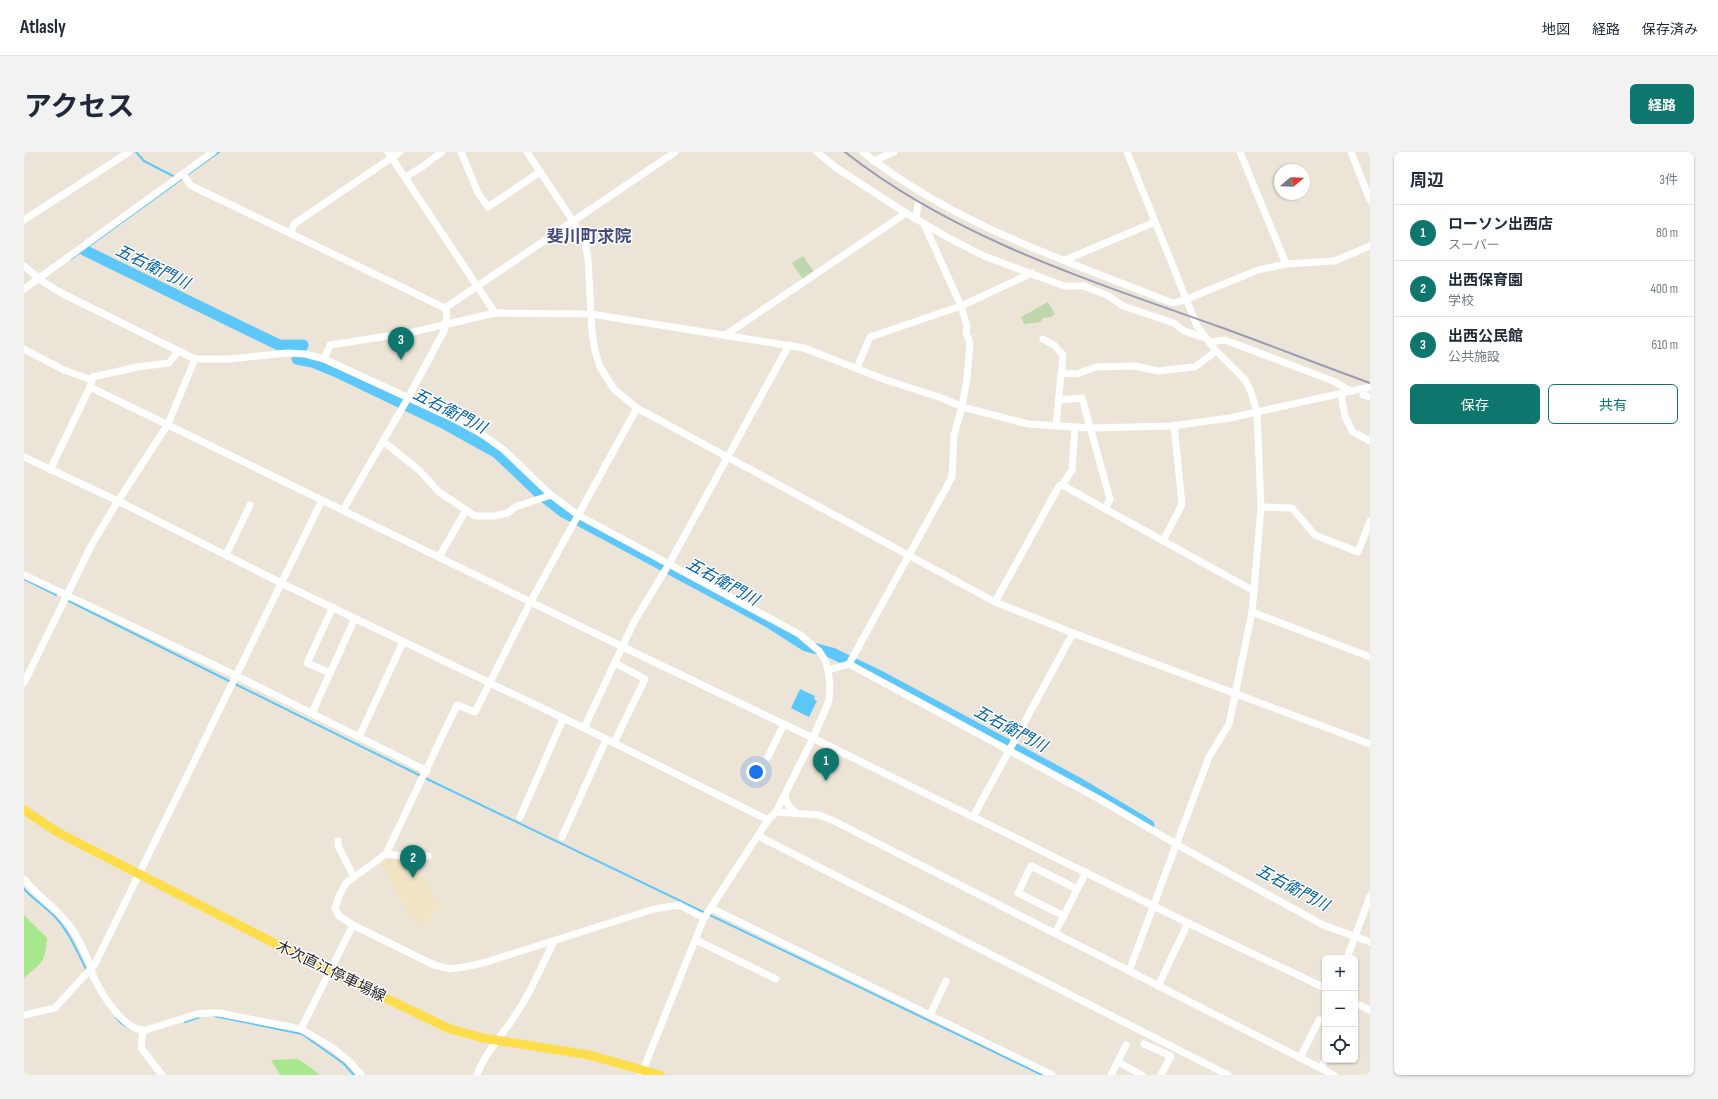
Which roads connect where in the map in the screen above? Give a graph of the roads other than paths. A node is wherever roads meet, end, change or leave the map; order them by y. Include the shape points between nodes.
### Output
1 (129, 152) edge
2 (213, 152) edge
3 (400, 152) edge
4 (442, 152) edge
5 (461, 152) edge
6 (527, 152) edge
7 (675, 152) edge
8 (817, 152) edge
9 (862, 152) edge
10 (894, 152) edge
11 (1127, 152) edge
12 (1240, 152) edge
13 (1352, 152) edge
14 (390, 155) edge
15 (873, 160) junction
16 (540, 172) junction
17 (183, 173) junction
18 (405, 177) junction
19 (919, 198) junction
20 (1370, 200) edge
21 (906, 213) junction
22 (916, 219) junction
23 (24, 220) edge
24 (573, 221) junction
25 (1155, 222) junction
26 (924, 224) junction
27 (291, 233) junction
28 (1370, 246) edge
29 (1065, 260) junction
30 (1286, 264) junction
31 (24, 266) edge
32 (1032, 273) junction
33 (478, 286) junction
34 (24, 289) edge
35 (1187, 299) junction
36 (961, 306) junction
37 (445, 308) junction
38 (495, 313) junction
39 (591, 314) junction
40 (446, 324) junction
41 (727, 334) junction
42 (1043, 339) dead end
43 (1207, 340) junction
44 (789, 345) junction
45 (24, 349) edge
46 (1216, 350) junction
47 (178, 351) junction
48 (195, 359) junction
49 (324, 359) junction
50 (856, 368) junction
51 (1061, 373) junction
52 (91, 383) junction
53 (1367, 388) edge
54 (1351, 392) junction
55 (1341, 394) junction
56 (1370, 397) edge
57 (408, 398) junction
58 (1058, 400) junction
59 (962, 407) junction
60 (637, 408) junction
61 (1257, 412) junction
62 (168, 424) junction
63 (1174, 425) junction
64 (1056, 426) junction
65 (1075, 427) junction
66 (1091, 428) junction
67 (383, 441) junction
68 (1370, 441) edge
69 (24, 457) edge
70 (727, 457) junction
71 (50, 470) junction
72 (1062, 485) junction
73 (552, 495) junction
74 (322, 500) junction
75 (118, 501) junction
76 (250, 505) dead end
77 (1261, 507) junction
78 (1104, 509) junction
79 (343, 510) junction
80 (466, 510) junction
81 (578, 515) junction
82 (1370, 521) edge
83 (1163, 541) junction
84 (226, 555) junction
85 (908, 556) junction
86 (439, 557) junction
87 (669, 564) junction
88 (24, 575) edge
89 (282, 582) junction
90 (1254, 591) junction
91 (66, 596) junction
92 (531, 601) junction
93 (995, 602) junction
94 (333, 607) junction
95 (1252, 612) junction
96 (355, 618) junction
97 (1073, 633) junction
98 (403, 642) junction
99 (623, 647) junction
100 (1370, 656) edge
101 (615, 663) junction
102 (850, 664) junction
103 (828, 670) junction
104 (330, 673) junction
105 (237, 676) junction
106 (24, 683) edge
107 (490, 683) junction
108 (1236, 694) junction
109 (312, 713) junction
110 (563, 719) junction
111 (784, 724) junction
112 (584, 728) junction
113 (359, 737) junction
114 (813, 738) junction
115 (606, 740) junction
116 (1369, 742) edge
117 (614, 743) junction
118 (1009, 749) junction
119 (768, 756) dead end
120 (427, 771) junction
121 (785, 796) junction
122 (24, 810) edge
123 (776, 812) junction
124 (796, 814) junction
125 (520, 816) dead end
126 (973, 817) junction
127 (768, 820) junction
128 (758, 836) junction
129 (562, 837) dead end
130 (338, 841) dead end
131 (1176, 844) junction
132 (386, 854) junction
133 (428, 856) dead end
134 (1086, 872) junction
135 (139, 874) junction
136 (354, 877) junction
137 (24, 879) edge
138 (1077, 889) junction
139 (1370, 896) edge
140 (1153, 905) junction
141 (711, 908) junction
142 (1064, 916) junction
143 (704, 918) junction
144 (1188, 923) junction
145 (353, 925) junction
146 (1055, 933) junction
147 (1354, 937) junction
148 (696, 940) junction
149 (554, 941) junction
150 (1370, 942) edge
151 (1348, 955) edge
152 (92, 969) junction
153 (329, 971) junction
154 (1129, 971) junction
155 (776, 979) dead end
156 (946, 981) dead end
157 (1158, 986) junction
158 (1322, 987) edge
159 (1358, 1004) edge
160 (1370, 1010) edge
161 (24, 1015) edge
162 (930, 1015) junction
163 (1319, 1020) dead end
164 (301, 1029) junction
165 (143, 1030) junction
166 (496, 1040) junction
167 (1144, 1044) dead end
168 (1126, 1046) dead end
169 (1300, 1058) junction
170 (1118, 1062) junction
171 (1324, 1063) edge
172 (1321, 1068) junction
173 (642, 1072) edge
174 (162, 1075) edge
175 (361, 1075) edge
176 (477, 1075) edge
177 (660, 1075) edge
178 (1052, 1075) edge
179 (1111, 1075) edge
180 (1142, 1075) edge
181 (1161, 1075) edge
182 (1228, 1075) edge
183 (1334, 1075) edge

1 - 23 street
2 - 17 street
3 - 14 street
4 - 18 street via 419,170
5 - 16 street via 478,193 488,207
6 - 16 street
7 - 24 street
8 - 21 street via 835,167
9 - 15 street
10 - 15 street
11 - 25 street
12 - 30 street
13 - 20 street
14 - 18 street
14 - 27 street via 294,224
15 - 19 street
16 - 24 street
17 - 27 street via 190,184
17 - 34 street
18 - 33 street
19 - 22 street
19 - 29 street via 1026,246
21 - 22 street
21 - 41 street
22 - 26 street
24 - 33 street
24 - 39 street via 585,242
25 - 29 street
25 - 35 street
26 - 32 street via 984,256
26 - 36 street
27 - 37 street
28 - 30 street via 1334,261
29 - 35 street via 1173,303
30 - 35 street via 1258,270
31 - 47 street via 63,294
32 - 36 street
32 - 43 street via 1064,286 1084,286 1109,296 1124,306 1174,323 1184,331
33 - 37 street
33 - 38 street
35 - 43 street via 1197,326
36 - 50 street via 870,336
36 - 59 street via 970,343
37 - 40 street
38 - 39 street
38 - 40 street
39 - 41 street
39 - 60 street via 595,351 600,367 614,389
40 - 49 street via 330,345
40 - 57 street
41 - 44 street
42 - 51 street via 1054,344 1063,356
43 - 46 street
43 - 54 street via 1225,340 1333,382
44 - 50 street via 804,348
44 - 70 street
45 - 52 street
46 - 51 street via 1195,367 1158,370 1135,366 1096,367 1077,374
46 - 61 street via 1245,380
47 - 48 street
47 - 52 street via 169,363 93,377
48 - 49 street via 229,359 287,353
48 - 62 street
49 - 57 street
50 - 59 street
51 - 58 street
52 - 62 street
52 - 71 street
53 - 54 street
53 - 56 street via 1363,395
54 - 55 street
55 - 61 street
55 - 68 street via 1345,417 1353,432
57 - 67 street
57 - 73 street via 472,427 504,450
58 - 64 street
58 - 66 street via 1082,398
59 - 64 street via 1028,424
59 - 85 street via 954,435 952,477
60 - 70 street
60 - 81 street
61 - 63 street
61 - 77 street
62 - 74 street
62 - 75 street
63 - 66 street
63 - 83 street via 1182,504
64 - 65 street
65 - 66 street
65 - 72 street via 1072,470
66 - 78 street via 1110,499
67 - 79 street
67 - 80 street via 419,470 440,492
69 - 71 street
70 - 85 street
70 - 87 street
71 - 75 street
72 - 78 street
72 - 93 street via 1059,486
73 - 80 street via 494,516 475,516
73 - 81 street
74 - 79 street
74 - 89 street
75 - 84 street
75 - 91 street via 91,546
76 - 84 street
77 - 82 street via 1292,508 1315,535 1358,552
77 - 90 street
78 - 83 street
79 - 86 street
80 - 86 street
81 - 87 street
81 - 92 street
83 - 90 street
84 - 89 street
85 - 93 street
85 - 102 street
86 - 92 street
87 - 99 street via 634,622
87 - 103 street via 798,634 819,651
88 - 91 street
89 - 94 street
89 - 105 street
90 - 95 street
91 - 105 street
91 - 106 street
92 - 99 street
92 - 107 street
93 - 97 street
94 - 96 street
94 - 104 street via 307,663
95 - 100 street
95 - 108 street
96 - 98 street
96 - 104 street
97 - 108 street
97 - 118 street
98 - 107 street
98 - 113 street
99 - 101 street
99 - 111 street
101 - 112 street
101 - 117 street via 645,679
102 - 103 street
102 - 118 street
103 - 114 street via 829,701
104 - 109 street
105 - 109 street
105 - 135 street
107 - 110 street
107 - 120 street via 475,712 458,705
108 - 116 street
108 - 131 street via 1230,724 1209,757
109 - 113 street
110 - 112 street
110 - 125 street
111 - 114 street
111 - 119 street
112 - 115 street
113 - 120 street
114 - 121 street
114 - 126 street
115 - 117 street
115 - 129 street
117 - 127 street
118 - 126 street
118 - 131 street
120 - 132 street
121 - 123 street
121 - 124 street via 788,805
122 - 135 main road, 木次直江停車場線 via 57,832
123 - 124 street
123 - 127 street
124 - 146 street via 818,815 832,820
126 - 134 street
127 - 128 street
128 - 141 street
128 - 182 street
130 - 136 street via 338,846
131 - 140 street
131 - 147 street via 1323,925
132 - 133 street via 417,858
132 - 136 street
134 - 138 street
134 - 140 street
135 - 152 street
135 - 153 main road, 木次直江停車場線
136 - 145 street via 346,884 335,908 339,916
137 - 152 street via 71,927
138 - 142 street
138 - 142 street via 1031,866 1018,893
139 - 147 street
140 - 144 street
140 - 154 street
141 - 143 street
141 - 162 street
142 - 146 street
143 - 148 street
143 - 149 street via 679,905 654,909
144 - 157 street
144 - 158 street
145 - 149 street via 434,965 450,969
145 - 153 street
146 - 154 street
147 - 150 street
147 - 151 street
148 - 155 street
148 - 173 street
149 - 166 street via 511,1023
152 - 161 street via 55,1008
152 - 165 street via 95,979 116,1013 126,1023
153 - 164 street
153 - 166 main road, 木次直江停車場線 via 450,1029
154 - 157 street
156 - 162 street
157 - 169 street
159 - 160 street
162 - 178 street
163 - 169 street
164 - 165 street via 219,1013 207,1013
164 - 175 street via 333,1048
165 - 174 street via 141,1048
166 - 173 main road, 木次直江停車場線 via 589,1055
166 - 176 street via 480,1065
167 - 181 street via 1171,1056
168 - 170 street
169 - 172 street
170 - 179 street
170 - 180 street
171 - 172 street
172 - 183 street
173 - 177 main road, 木次直江停車場線

